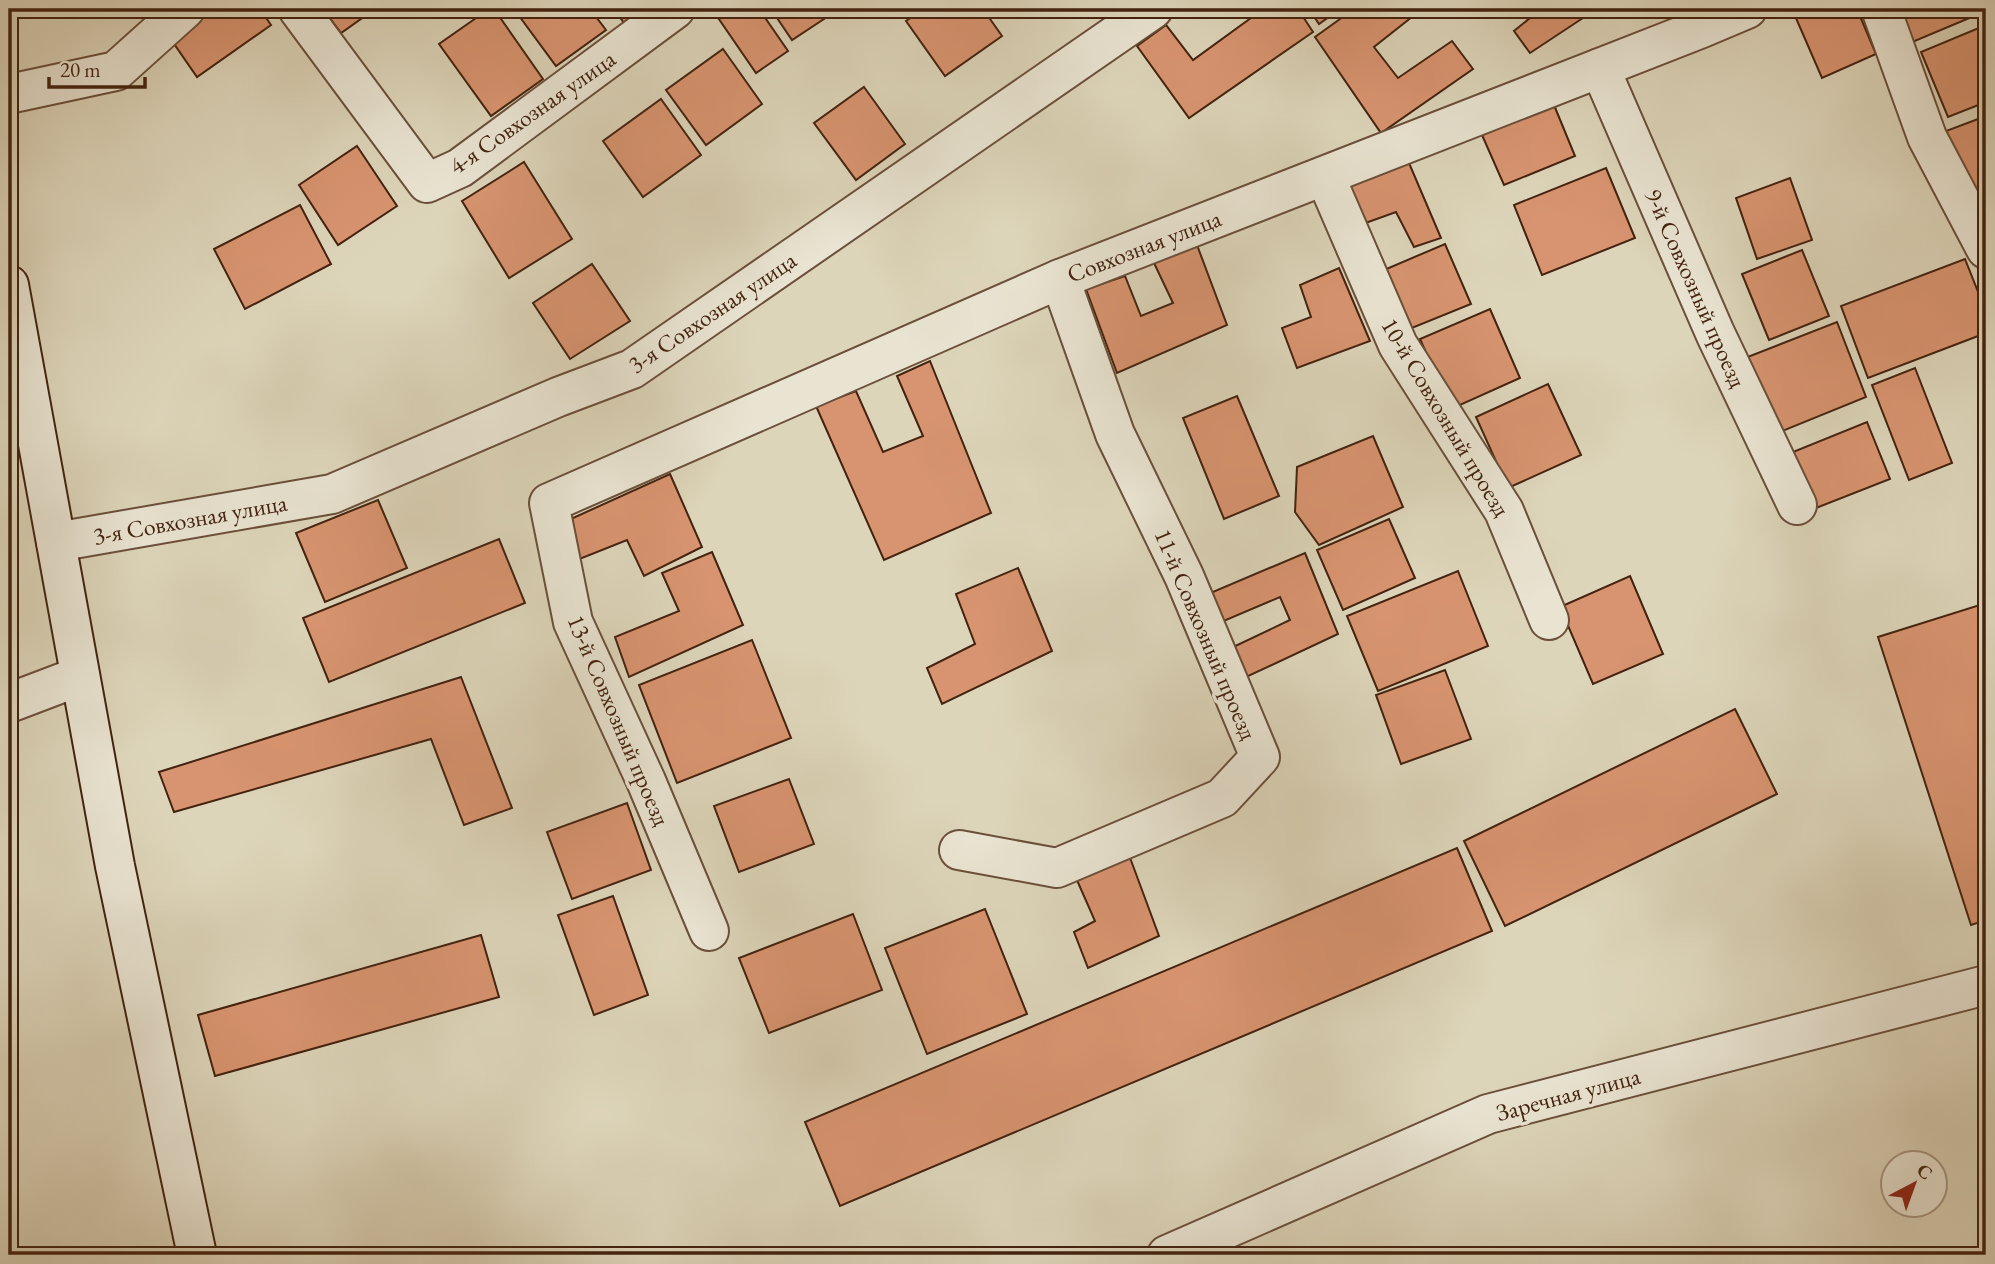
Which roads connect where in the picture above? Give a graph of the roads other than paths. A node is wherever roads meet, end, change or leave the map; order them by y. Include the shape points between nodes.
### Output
1 (184, 9) edge
2 (298, 9) edge
3 (675, 9) edge
4 (1153, 9) edge
5 (1747, 9) edge
6 (1881, 9) edge
7 (1600, 68) junction
8 (9, 94) edge
9 (1325, 176) junction
10 (1986, 249) edge
11 (1060, 279) junction
12 (9, 285) edge
13 (549, 503) joint
14 (1797, 505) dead end
15 (56, 542) junction
16 (1549, 620) dead end
17 (80, 676) junction
18 (9, 703) edge
19 (959, 850) dead end
20 (709, 931) dead end
21 (1986, 985) edge
22 (197, 1255) edge
23 (1167, 1255) edge

1 - 8 street via 116,71
2 - 3 street, 4-я Совхозная улица via 426,183 460,168
4 - 15 street, 3-я Совхозная улица via 632,369 332,494
5 - 7 street, Совхозная улица
6 - 10 street via 1927,137
7 - 9 street, Совхозная улица
7 - 14 street, 9-й Совхозный проезд via 1715,333
9 - 11 street, Совхозная улица
9 - 16 street, 10-й Совхозный проезд via 1398,345 1504,511
11 - 13 street, Совхозная улица
11 - 19 street, 11-й Совхозный проезд via 1115,434 1184,576 1259,757 1222,798 1057,868
12 - 15 street
13 - 20 street, 13-й Совхозный проезд via 573,622
15 - 17 street
17 - 18 street
17 - 22 street
21 - 23 street, Заречная улица via 1488,1114

